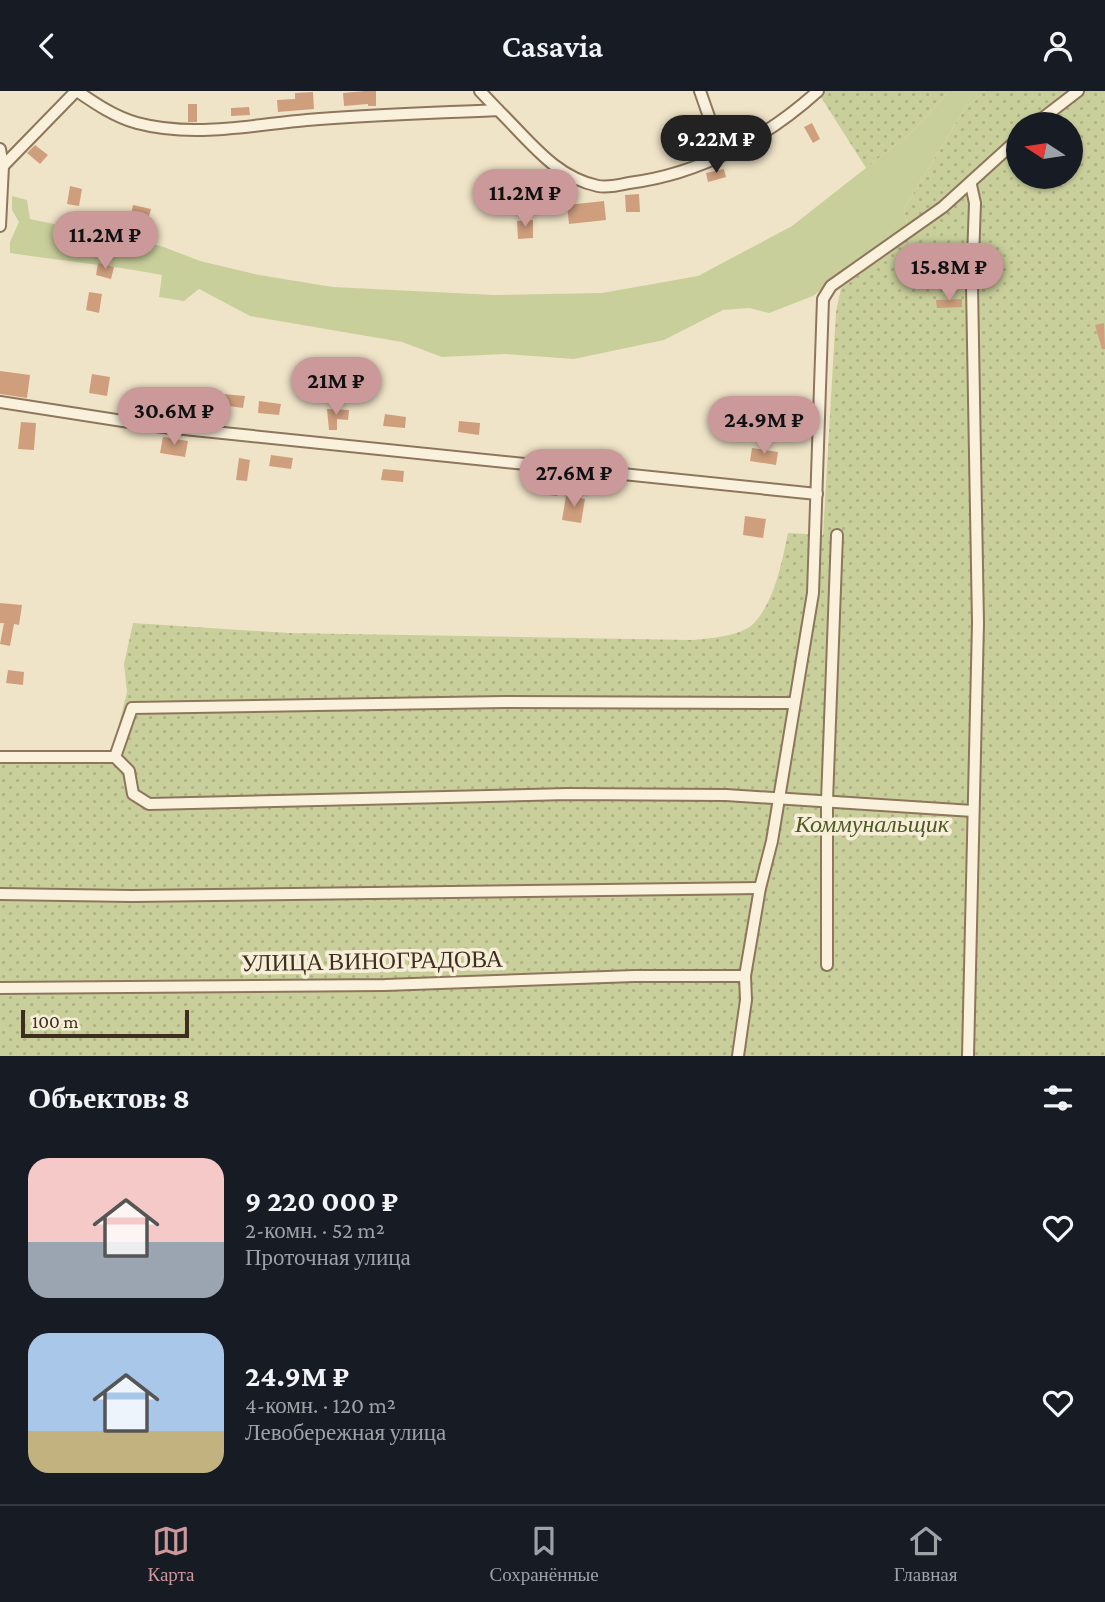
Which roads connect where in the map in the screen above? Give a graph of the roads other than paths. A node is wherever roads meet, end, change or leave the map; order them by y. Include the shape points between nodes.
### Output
1 (76, 91) edge
2 (480, 91) edge
3 (700, 91) edge
4 (818, 91) edge
5 (1078, 91) edge
6 (498, 110) junction
7 (1050, 112) edge
8 (0, 149) edge
9 (1006, 151) edge
10 (711, 160) junction
11 (3, 166) junction
12 (971, 185) junction
13 (0, 226) edge
14 (0, 402) edge
15 (817, 493) junction
16 (837, 535) dead end
17 (794, 703) junction
18 (0, 757) edge
19 (115, 757) junction
20 (778, 799) junction
21 (827, 801) junction
22 (973, 811) junction
23 (760, 888) junction
24 (0, 894) edge
25 (827, 965) dead end
26 (746, 976) junction
27 (0, 988) edge
28 (738, 1056) edge
29 (968, 1056) edge

1 - 6 street via 104,110 166,129
1 - 11 street
2 - 6 street
3 - 10 street via 714,131
4 - 10 street via 784,122
5 - 7 street
6 - 10 street via 537,153 570,176 600,187 646,181
8 - 11 street
9 - 12 street
11 - 13 street
12 - 15 street via 831,286 823,299
12 - 22 street via 975,203 972,286 978,623
14 - 15 street via 155,426
15 - 17 street via 813,593
16 - 21 street
17 - 19 street via 132,708
17 - 20 street
18 - 19 street
19 - 20 street via 129,771 133,794 149,804 568,794
20 - 21 street
20 - 23 street
21 - 22 street
21 - 25 street
22 - 29 street
23 - 24 street
23 - 26 street
26 - 27 street, УЛИЦА ВИНОГРАДОВА
26 - 28 street

